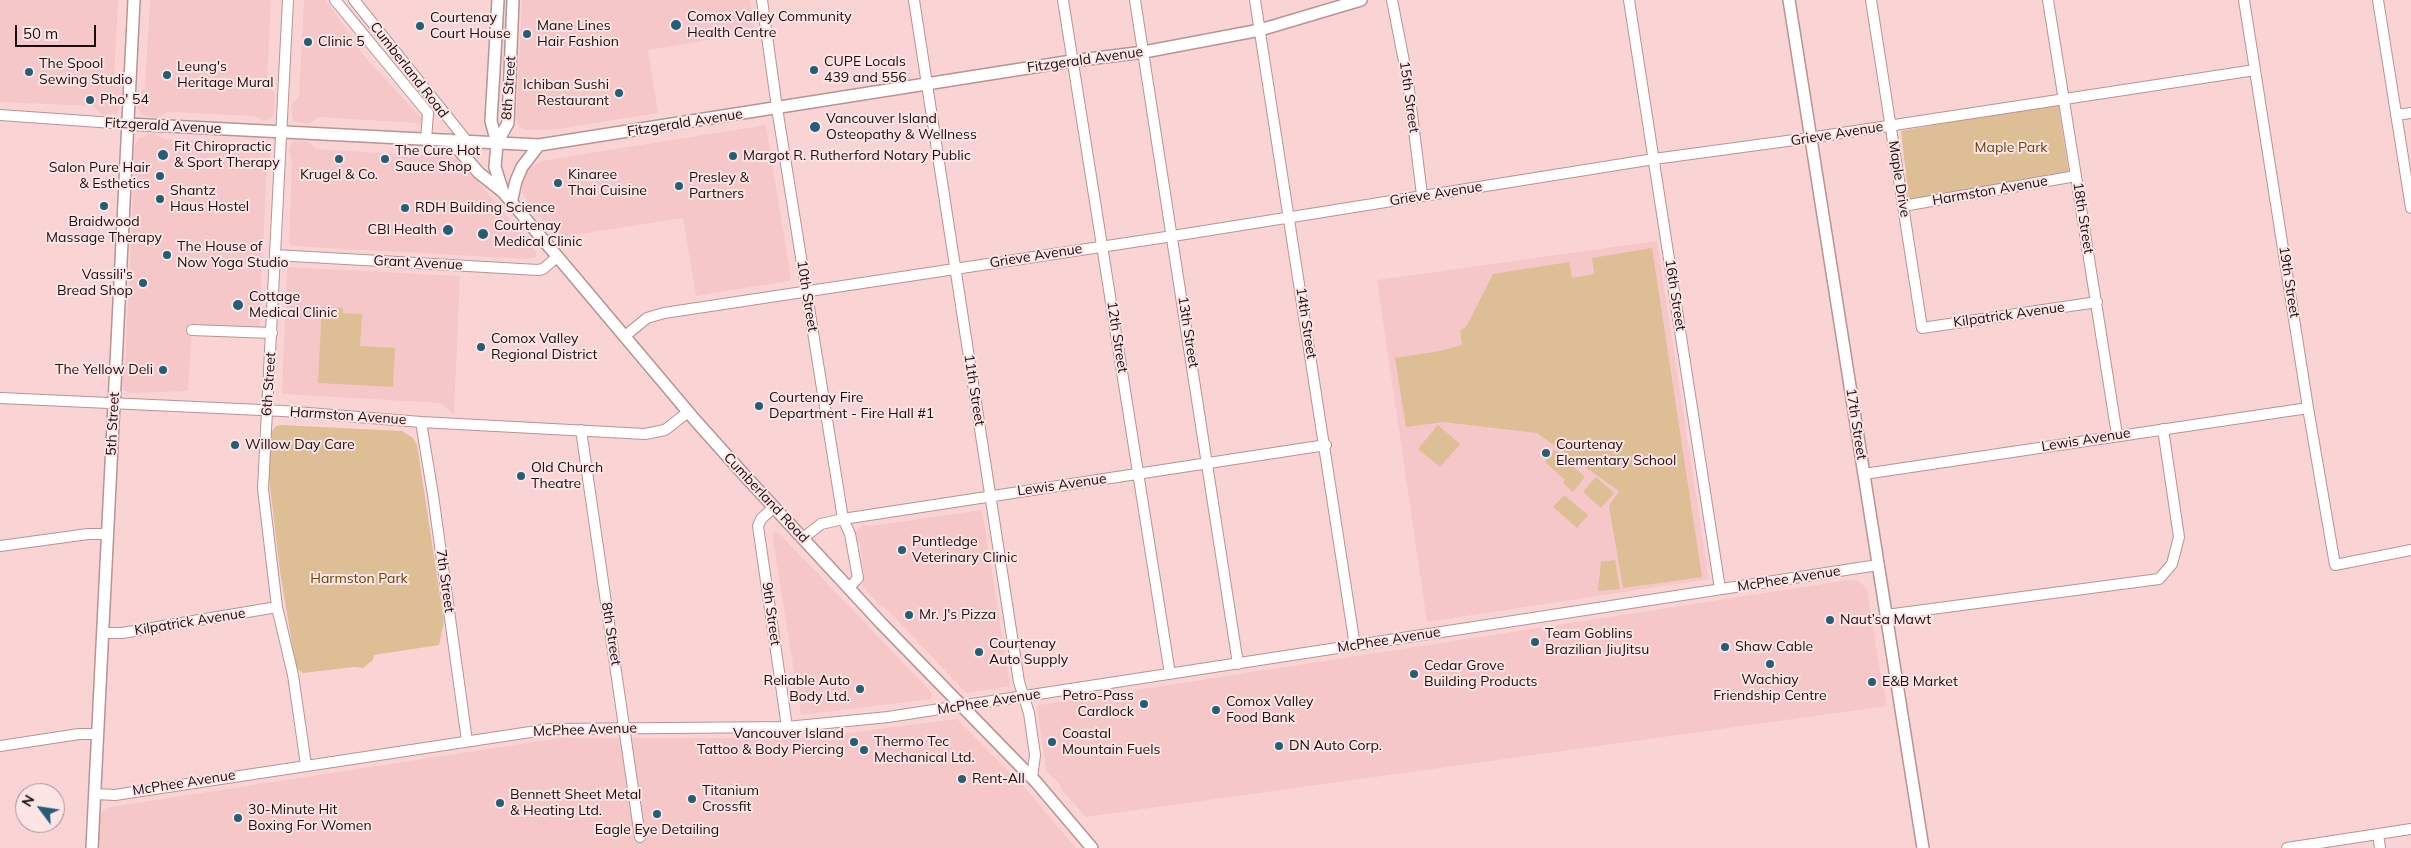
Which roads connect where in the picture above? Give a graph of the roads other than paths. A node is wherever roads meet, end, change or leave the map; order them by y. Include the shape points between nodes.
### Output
1 (134, 0) edge
2 (288, 0) edge
3 (335, 0) edge
4 (354, 0) edge
5 (498, 0) edge
6 (513, 0) edge
7 (762, 0) edge
8 (914, 0) edge
9 (1064, 0) edge
10 (1135, 0) edge
11 (1255, 0) edge
12 (1362, 0) edge
13 (1392, 0) edge
14 (1629, 0) edge
15 (1789, 0) edge
16 (1871, 0) edge
17 (2048, 0) edge
18 (2244, 0) edge
19 (2378, 0) edge
20 (1260, 30) junction
21 (1144, 52) junction
22 (1072, 61) junction
23 (2255, 70) junction
24 (926, 83) junction
25 (2065, 99) junction
26 (777, 108) junction
27 (2411, 113) edge
28 (0, 115) edge
29 (2396, 115) junction
30 (128, 124) junction
31 (1891, 125) junction
32 (283, 132) junction
33 (1810, 138) junction
34 (426, 140) junction
35 (450, 140) junction
36 (466, 140) junction
37 (497, 143) junction
38 (539, 145) junction
39 (1654, 159) junction
40 (2076, 176) junction
41 (503, 192) junction
42 (1422, 195) junction
43 (511, 203) junction
44 (1903, 206) junction
45 (2411, 208) edge
46 (1289, 217) junction
47 (1173, 236) junction
48 (1102, 245) junction
49 (275, 255) junction
50 (557, 257) junction
51 (955, 269) junction
52 (806, 292) junction
53 (2097, 302) junction
54 (1922, 328) joint
55 (192, 330) dead end
56 (272, 333) junction
57 (625, 336) junction
58 (0, 398) edge
59 (114, 404) junction
60 (2308, 408) junction
61 (267, 411) junction
62 (688, 412) junction
63 (421, 422) junction
64 (2163, 429) junction
65 (582, 430) junction
66 (2117, 435) junction
67 (1326, 445) junction
68 (1208, 463) junction
69 (1138, 474) junction
70 (1864, 474) junction
71 (990, 496) junction
72 (774, 507) junction
73 (843, 519) junction
74 (107, 534) junction
75 (803, 538) junction
76 (0, 546) edge
77 (2411, 550) edge
78 (1878, 565) junction
79 (849, 588) junction
80 (1720, 589) junction
81 (278, 607) junction
82 (1886, 616) junction
83 (103, 633) junction
84 (1355, 646) junction
85 (1238, 664) junction
86 (1170, 674) junction
87 (1025, 696) junction
88 (960, 706) junction
89 (787, 727) junction
90 (625, 728) junction
91 (97, 734) junction
92 (467, 741) junction
93 (0, 746) edge
94 (306, 765) junction
95 (1032, 778) junction
96 (95, 794) junction
97 (2411, 829) edge
98 (2378, 834) junction
99 (640, 837) dead end
100 (92, 848) edge
101 (1092, 848) edge
102 (1923, 848) edge
103 (2287, 848) edge
104 (2380, 848) edge

1 - 30 street, 5th Street
2 - 32 street, 6th Street
3 - 34 street, Cumberland Road via 428,112
4 - 36 street, Cumberland Road
5 - 37 street, 8th Street via 491,121
6 - 37 street, 8th Street via 508,123
7 - 26 street, 10th Street
8 - 24 street, 11th Street
9 - 22 street, 12th Street
10 - 21 street, 13th Street
11 - 20 street, 14th Street
12 - 20 street, Fitzgerald Avenue
13 - 42 street, 15th Street via 1408,82
14 - 39 street, 16th Street
15 - 33 street, 17th Street
16 - 31 street, Maple Drive
17 - 25 street, 18th Street
18 - 23 street, 19th Street
19 - 29 street
20 - 21 street, Fitzgerald Avenue
20 - 46 street, 14th Street
21 - 22 street, Fitzgerald Avenue
21 - 47 street, 13th Street
22 - 24 street, Fitzgerald Avenue
22 - 48 street, 12th Street
23 - 25 street, Grieve Avenue
23 - 60 street, 19th Street
24 - 26 street, Fitzgerald Avenue
24 - 51 street, 11th Street
25 - 31 street, Grieve Avenue
25 - 40 street, 18th Street
26 - 38 street, Fitzgerald Avenue
26 - 52 street, 10th Street
27 - 29 street
28 - 30 street, Fitzgerald Avenue
29 - 45 street
30 - 32 street, Fitzgerald Avenue
30 - 59 street, 5th Street
31 - 33 street, Grieve Avenue
31 - 44 street, Maple Drive
32 - 34 street, Fitzgerald Avenue
32 - 49 street, 6th Street
33 - 39 street, Grieve Avenue
33 - 70 street, 17th Street
34 - 35 street, Fitzgerald Avenue
35 - 36 street, Fitzgerald Avenue
35 - 41 street, Cumberland Road via 478,173
36 - 37 street, Fitzgerald Avenue
37 - 38 street, Fitzgerald Avenue
37 - 41 street, 8th Street via 495,167
38 - 43 street via 522,167
39 - 42 street, Grieve Avenue
39 - 80 street, 16th Street
40 - 44 street, Harmston Avenue
40 - 53 street, 18th Street
41 - 43 street, Cumberland Road
42 - 46 street, Grieve Avenue
43 - 50 street, Cumberland Road
44 - 54 street, Maple Drive
46 - 47 street, Grieve Avenue
46 - 67 street, 14th Street
47 - 48 street, Grieve Avenue
47 - 68 street, 13th Street
48 - 51 street, Grieve Avenue
48 - 69 street, 12th Street
49 - 50 street, Grant Avenue via 538,270
49 - 56 street, 6th Street
50 - 57 street, Cumberland Road
51 - 52 street, Grieve Avenue
51 - 71 street, 11th Street
52 - 57 street, Grieve Avenue via 656,314
52 - 73 street, 10th Street
53 - 54 street, Kilpatrick Avenue
53 - 66 street, 18th Street
55 - 56 street
56 - 61 street, 6th Street
57 - 62 street, Cumberland Road
58 - 59 street, Harmston Avenue
59 - 61 street, Harmston Avenue
59 - 74 street, 5th Street
60 - 64 street, Lewis Avenue
60 - 77 street, 19th Street via 2335,564
61 - 63 street, Harmston Avenue
61 - 81 street, 6th Street via 263,489
62 - 65 street, Harmston Avenue via 665,430 654,433
62 - 72 street, Cumberland Road
63 - 65 street, Harmston Avenue
63 - 92 street, 7th Street
64 - 66 street, Lewis Avenue
64 - 82 street via 2179,537 2172,564 2159,580
65 - 90 street, 8th Street
66 - 70 street, Lewis Avenue
67 - 68 street, Lewis Avenue
67 - 84 street, 14th Street
68 - 69 street, Lewis Avenue
68 - 85 street, 13th Street
69 - 71 street, Lewis Avenue
69 - 86 street, 12th Street
70 - 78 street, 17th Street
71 - 73 street, Lewis Avenue
71 - 87 street, 11th Street via 1019,682
72 - 75 street, Cumberland Road
72 - 89 street, 9th Street via 760,519 758,526
73 - 75 street, Lewis Avenue via 821,524
73 - 79 street, 10th Street via 850,534 858,578
74 - 76 street
74 - 83 street, 5th Street
75 - 79 street, Cumberland Road
78 - 80 street, McPhee Avenue
78 - 82 street, 17th Street
79 - 88 street, Cumberland Road
80 - 84 street, McPhee Avenue
81 - 83 street, Kilpatrick Avenue via 122,633
81 - 94 street, 6th Street via 293,675
82 - 102 street, 17th Street
83 - 91 street, 5th Street
84 - 85 street, McPhee Avenue
85 - 86 street, McPhee Avenue
86 - 87 street, McPhee Avenue
87 - 88 street, McPhee Avenue
87 - 95 street, 11th Street via 1035,755
88 - 89 street, McPhee Avenue
88 - 95 street, Cumberland Road
89 - 90 street, McPhee Avenue
90 - 92 street, McPhee Avenue via 550,728
90 - 99 street, 8th Street
91 - 93 street
91 - 96 street, 5th Street
92 - 94 street, McPhee Avenue
94 - 96 street, McPhee Avenue via 115,794
95 - 101 street, Cumberland Road
96 - 100 street, 5th Street
97 - 98 street
98 - 103 street
98 - 104 street

